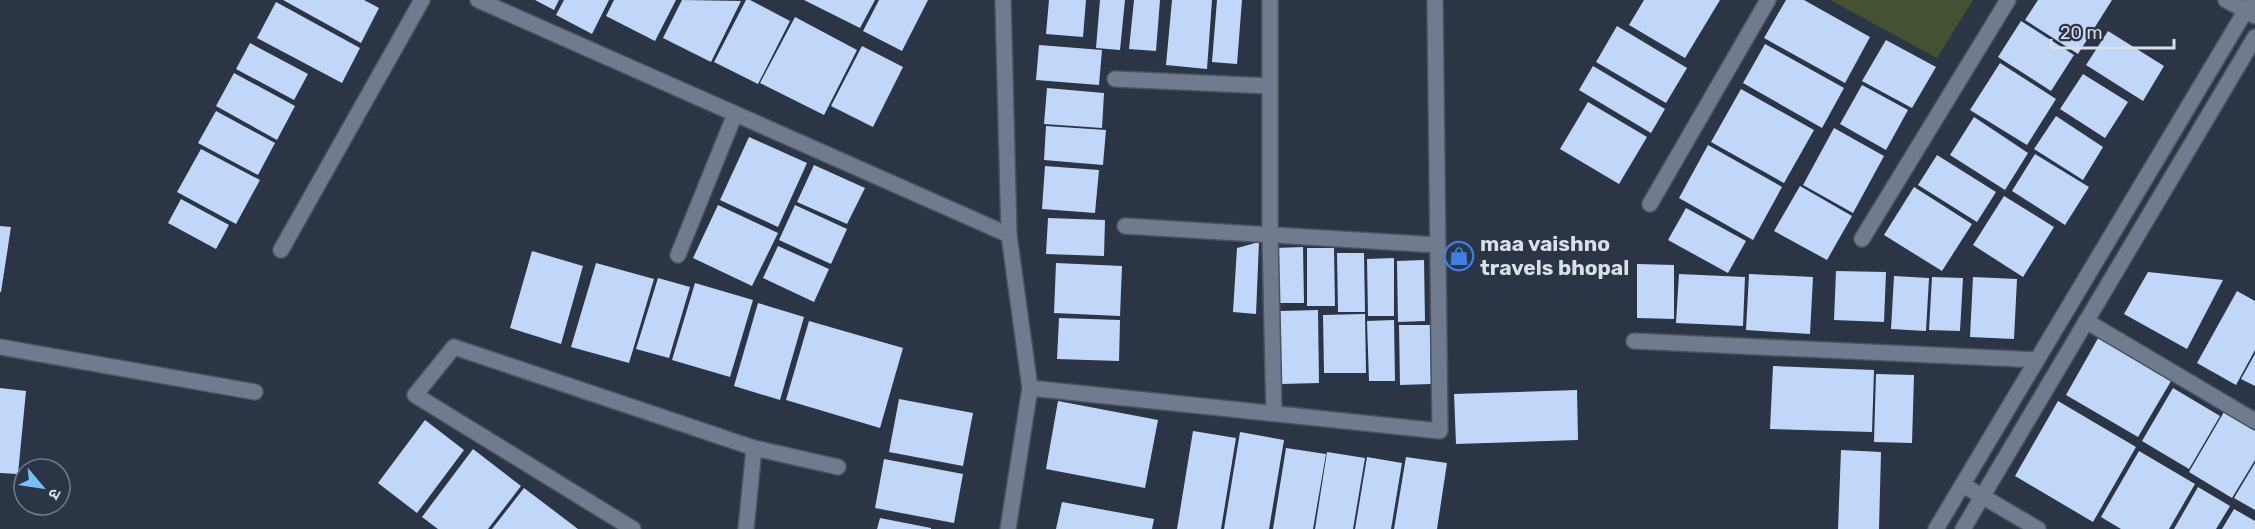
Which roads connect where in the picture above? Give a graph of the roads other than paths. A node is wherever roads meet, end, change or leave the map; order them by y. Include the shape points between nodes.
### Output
1 (422, 0) edge
2 (477, 0) edge
3 (1003, 0) edge
4 (1270, 0) edge
5 (1435, 0) edge
6 (1768, 0) edge
7 (2008, 0) edge
8 (2226, 0) edge
9 (2251, 9) edge
10 (2255, 37) edge
11 (1115, 79) dead end
12 (1270, 86) junction
13 (735, 114) junction
14 (1650, 204) dead end
15 (1125, 226) dead end
16 (1009, 235) junction
17 (1270, 236) junction
18 (1862, 239) dead end
19 (1438, 245) junction
20 (280, 250) dead end
21 (678, 255) dead end
22 (2086, 321) junction
23 (1634, 341) dead end
24 (0, 347) edge
25 (2037, 360) junction
26 (1030, 388) junction
27 (255, 392) dead end
28 (1274, 413) junction
29 (2255, 421) edge
30 (754, 448) junction
31 (838, 467) dead end
32 (1962, 485) junction
33 (1982, 496) junction
34 (633, 529) edge
35 (746, 529) edge
36 (1008, 529) edge
37 (1936, 529) edge
38 (1963, 529) edge
39 (2038, 529) edge

1 - 20 street
2 - 13 street
3 - 16 street
4 - 12 street
5 - 19 street
6 - 14 street
7 - 18 street
8 - 9 street
9 - 25 street
10 - 22 street
11 - 12 street
12 - 17 street
13 - 16 street
13 - 21 street
15 - 17 street
16 - 26 street
17 - 19 street
17 - 28 street
19 - 28 street via 1440,431
22 - 29 street
22 - 33 street
23 - 25 street
24 - 27 street
25 - 32 street
26 - 28 street
26 - 36 street
30 - 31 street
30 - 34 street via 454,347 415,395
30 - 35 street
32 - 33 street
32 - 37 street
33 - 38 street
33 - 39 street

